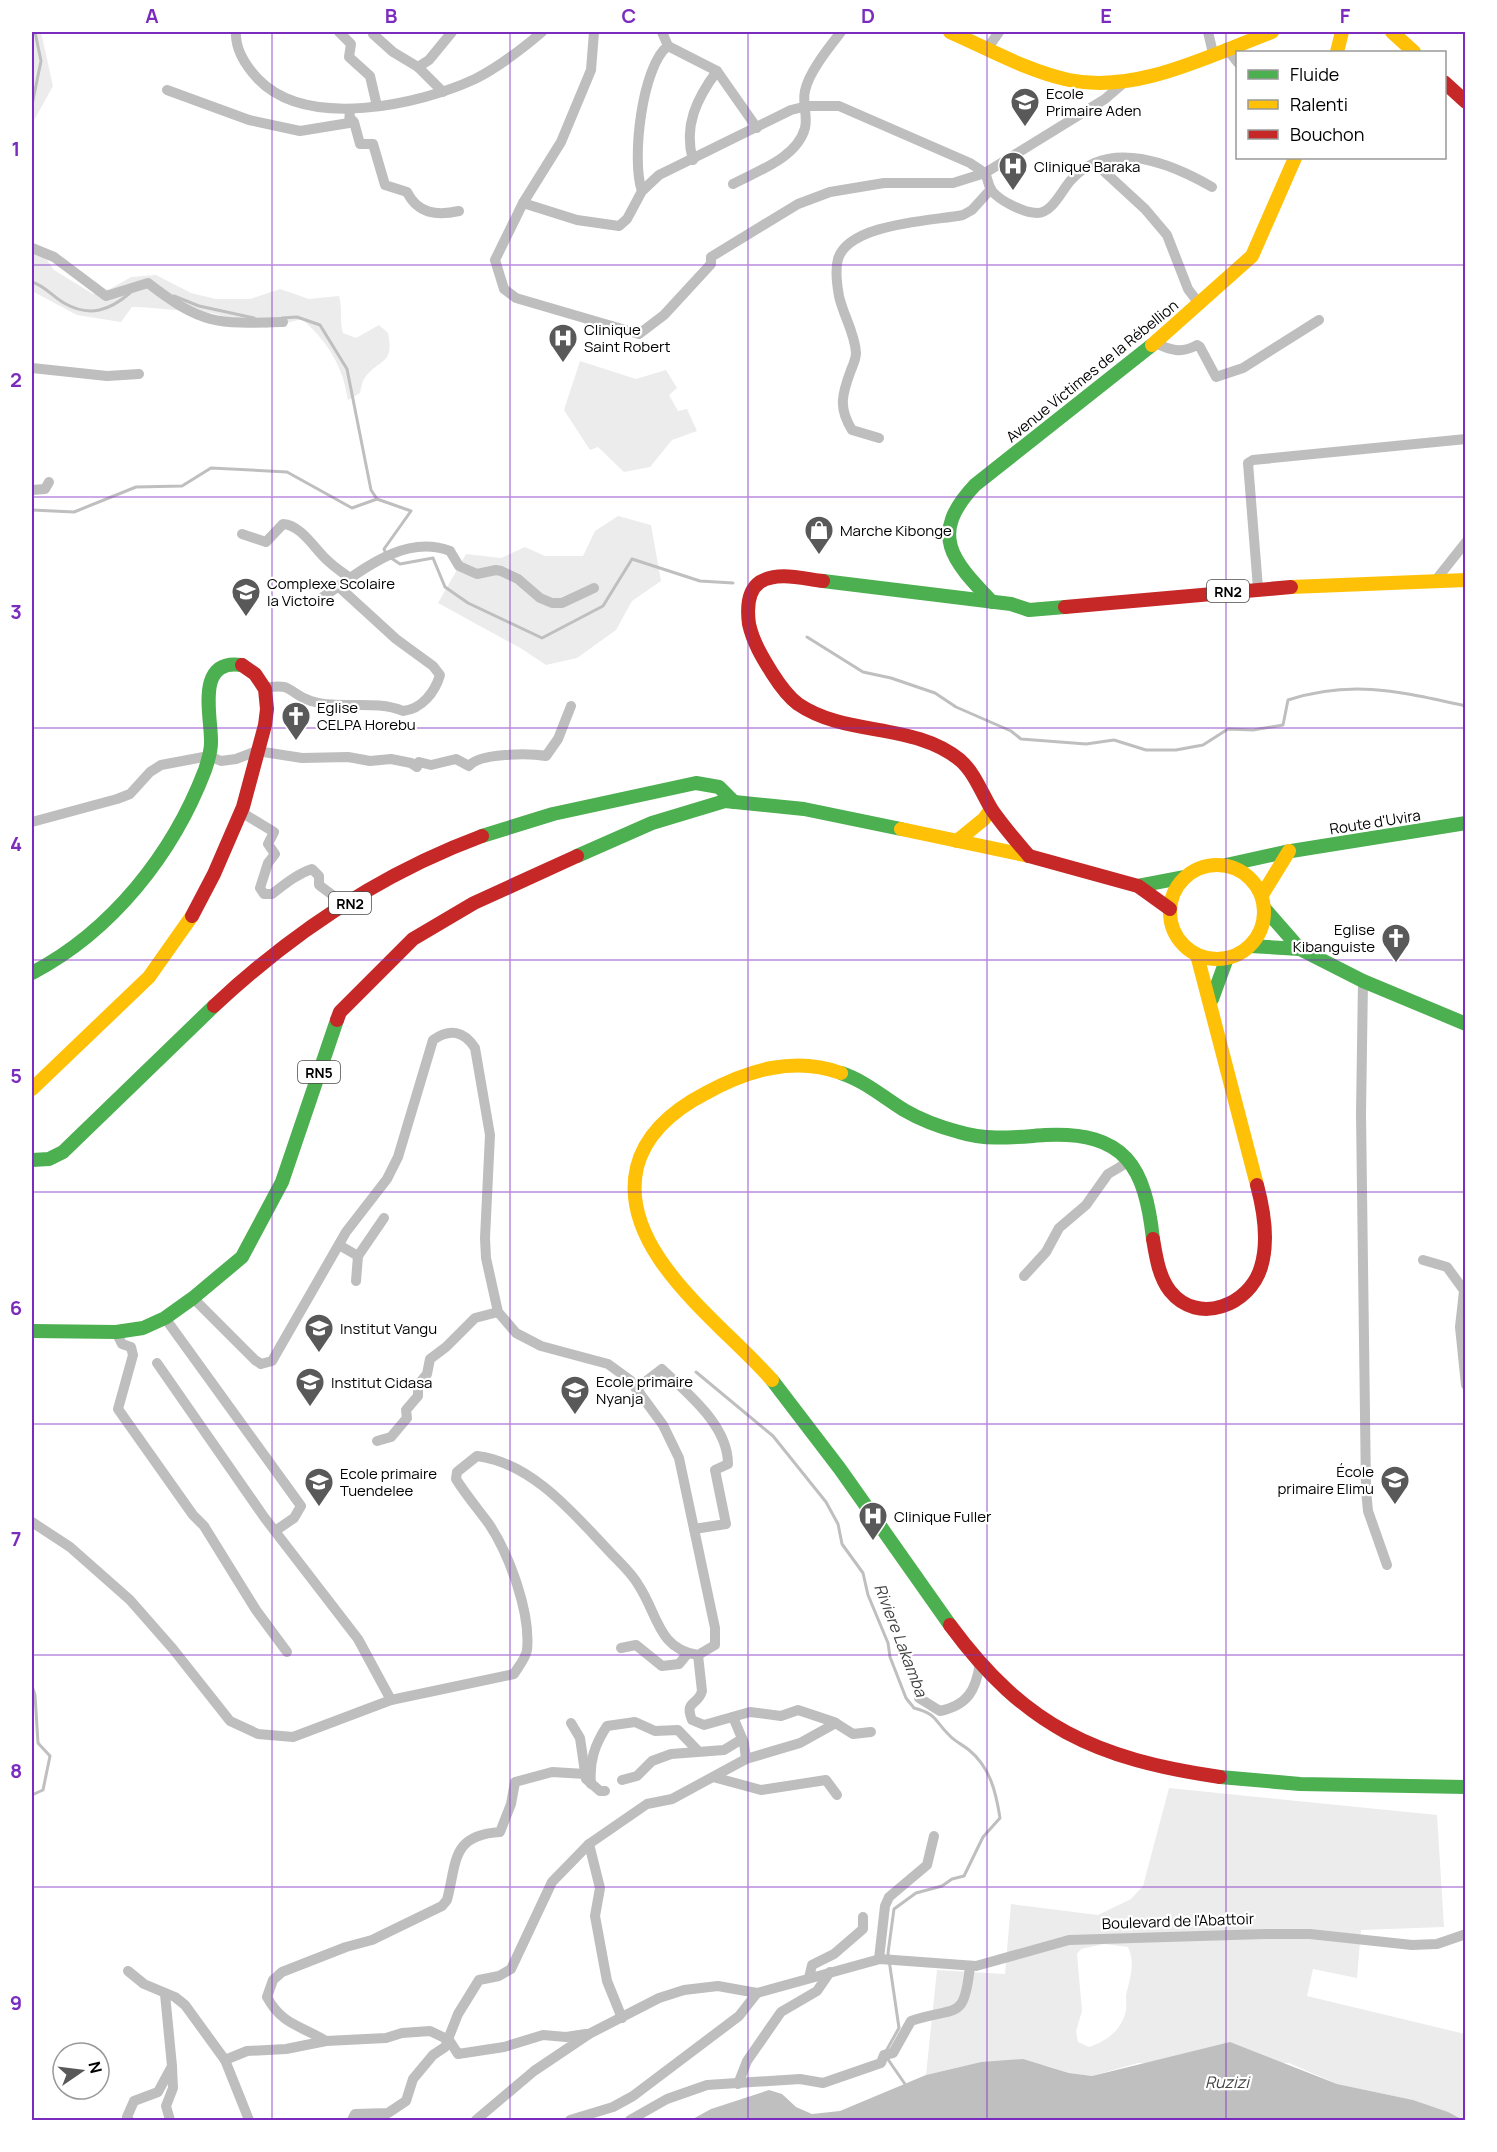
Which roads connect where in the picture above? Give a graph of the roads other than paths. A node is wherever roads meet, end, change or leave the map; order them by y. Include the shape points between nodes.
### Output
1 (237, 32) edge
2 (339, 32) edge
3 (452, 32) edge
4 (542, 32) edge
5 (594, 32) edge
6 (662, 32) edge
7 (841, 32) edge
8 (950, 32) edge
9 (999, 32) edge
10 (1208, 32) edge
11 (1272, 32) edge
12 (1352, 32) edge
13 (1392, 32) edge
14 (373, 34) dead end
15 (1340, 43) edge
16 (668, 45) junction
17 (987, 49) junction
18 (1219, 50) junction
19 (1413, 51) edge
20 (1236, 62) edge
21 (418, 67) junction
22 (717, 71) junction
23 (1127, 80) junction
24 (1446, 84) edge
25 (167, 90) dead end
26 (443, 92) junction
27 (1466, 102) edge
28 (377, 106) junction
29 (807, 106) junction
30 (350, 115) junction
31 (757, 128) junction
32 (1295, 159) edge
33 (693, 160) junction
34 (1095, 164) junction
35 (985, 173) junction
36 (733, 184) dead end
37 (1212, 187) dead end
38 (991, 189) junction
39 (642, 191) junction
40 (523, 203) junction
41 (459, 211) dead end
42 (32, 248) edge
43 (1200, 305) junction
44 (1319, 320) dead end
45 (283, 322) dead end
46 (1155, 343) junction
47 (32, 368) edge
48 (139, 374) dead end
49 (879, 438) dead end
50 (1466, 439) edge
51 (49, 482) dead end
52 (32, 490) edge
53 (242, 534) dead end
54 (1466, 543) edge
55 (350, 578) junction
56 (1466, 580) edge
57 (1435, 581) junction
58 (338, 586) junction
59 (594, 588) dead end
60 (1258, 588) junction
61 (323, 597) dead end
62 (992, 602) junction
63 (264, 688) junction
64 (571, 706) dead end
65 (257, 751) junction
66 (209, 756) junction
67 (734, 802) junction
68 (991, 809) junction
69 (241, 812) junction
70 (32, 822) edge
71 (1466, 823) edge
72 (957, 841) junction
73 (1289, 851) junction
74 (1029, 856) junction
75 (1226, 865) junction
76 (1185, 877) junction
77 (1138, 886) junction
78 (1263, 902) junction
79 (343, 908) junction
80 (1170, 909) junction
81 (1250, 946) junction
82 (1300, 949) junction
83 (1197, 955) junction
84 (1227, 958) junction
85 (32, 973) edge
86 (1363, 981) junction
87 (1212, 999) junction
88 (1466, 1024) edge
89 (32, 1089) edge
90 (32, 1160) edge
91 (1130, 1161) junction
92 (384, 1218) dead end
93 (339, 1245) junction
94 (358, 1256) junction
95 (1423, 1260) dead end
96 (1024, 1276) dead end
97 (356, 1281) dead end
98 (1465, 1292) edge
99 (193, 1298) junction
100 (498, 1312) junction
101 (165, 1318) junction
102 (32, 1331) edge
103 (116, 1332) junction
104 (157, 1363) dead end
105 (1466, 1385) edge
106 (636, 1389) junction
107 (377, 1441) dead end
108 (32, 1522) edge
109 (694, 1529) junction
110 (275, 1531) junction
111 (1387, 1565) dead end
112 (621, 1648) dead end
113 (287, 1652) dead end
114 (693, 1654) junction
115 (980, 1663) junction
116 (919, 1698) dead end
117 (391, 1700) junction
118 (733, 1717) junction
119 (571, 1723) dead end
120 (836, 1723) junction
121 (871, 1732) dead end
122 (742, 1739) junction
123 (698, 1751) junction
124 (746, 1760) junction
125 (713, 1777) junction
126 (588, 1779) junction
127 (622, 1780) dead end
128 (1466, 1787) edge
129 (605, 1791) dead end
130 (837, 1795) dead end
131 (934, 1836) dead end
132 (589, 1844) junction
133 (863, 1917) dead end
134 (1466, 1934) edge
135 (886, 1959) junction
136 (970, 1966) junction
137 (128, 1971) dead end
138 (830, 1972) junction
139 (809, 1978) junction
140 (757, 1993) junction
141 (165, 1994) junction
142 (621, 2018) junction
143 (589, 2034) junction
144 (449, 2040) junction
145 (326, 2041) junction
146 (225, 2060) junction
147 (172, 2067) junction
148 (738, 2084) junction
149 (129, 2121) edge
150 (170, 2121) edge
151 (249, 2121) edge
152 (352, 2121) edge
153 (476, 2121) edge
154 (570, 2121) edge
155 (630, 2121) edge

1 - 30 street via 236,40 247,67 272,91
2 - 28 street via 351,44 349,57 370,76
3 - 21 street via 429,60
4 - 26 street via 477,78
5 - 40 street via 591,70 561,142
6 - 16 street
7 - 29 street via 804,91
8 - 17 main road
9 - 17 street
10 - 18 street
11 - 18 main road
12 - 15 main road
13 - 19 main road
14 - 21 street
16 - 22 street
16 - 39 street via 657,58 637,130 637,178
17 - 23 main road via 1062,79
18 - 20 street
18 - 23 main road
21 - 26 street
22 - 31 street
22 - 33 street via 689,123
23 - 35 street via 1106,99
24 - 27 main road
25 - 30 street via 249,120 300,130 349,123
26 - 28 street
28 - 30 street
29 - 31 street
29 - 35 street via 839,106
29 - 36 street via 799,141 777,161
30 - 41 street via 360,144 373,144 385,185 407,192 411,200 431,214
31 - 33 street
32 - 43 main road, Avenue Victimes de la Rébellion via 1252,256
33 - 39 street via 659,175
34 - 37 street via 1130,156 1189,174
34 - 38 street via 1074,177 1043,212 1027,211
34 - 43 street via 1145,209 1167,235 1182,276
35 - 38 street
35 - 40 street via 953,183 884,183 851,188 798,204 711,258 711,264 672,306 639,334 516,298 504,289 495,260
38 - 49 street via 963,215 862,234 838,258 839,297 856,356 841,395 841,407 852,430
39 - 40 street via 619,226 577,220
42 - 45 street via 54,257 106,296 148,283 175,305 206,320
43 - 46 main road, Avenue Victimes de la Rébellion
44 - 46 street via 1243,368 1216,377 1200,346 1183,351
46 - 62 main road, Avenue Victimes de la Rébellion via 958,502 949,522 957,564
47 - 48 street via 107,376
50 - 60 street via 1248,463
51 - 52 street via 45,489
53 - 55 street via 266,542 286,524
54 - 57 street
55 - 58 street
55 - 59 street via 398,551 443,548 450,551 459,566 477,574 501,571 552,603 562,603
56 - 57 main road, RN2
57 - 60 main road, RN2
58 - 61 street
58 - 63 street via 396,639 433,666 440,675 435,690 403,711 310,701 280,685
60 - 62 main road, RN2 via 1029,610
62 - 68 main road, RN2 via 779,577 759,582 751,591 748,608 748,620 761,655 784,690 803,708 947,752 974,777
63 - 65 main road via 267,711
63 - 66 main road via 252,671 240,665 227,666 213,674 208,692
64 - 65 street via 558,739 546,756 513,754 483,758 469,766 456,759 431,765 419,762 417,767 391,759 302,758
65 - 66 street via 236,759
65 - 69 main road
66 - 70 street via 161,765 130,794
66 - 85 main road via 186,811 154,865 111,918 54,964
67 - 72 main road, RN2 via 804,809
67 - 79 main road, RN2 via 719,787 696,783 523,822 427,860
67 - 99 main road, RN5 via 725,801 652,823 474,903 413,939 340,1012 282,1182 242,1257
68 - 72 main road
68 - 74 main road, RN2
69 - 79 street via 274,832 268,844 275,854 260,888 264,894 272,894 312,869 319,876 319,885 339,900
69 - 89 main road via 205,891 156,970
71 - 73 main road, Route d'Uvira
72 - 74 main road, RN2
73 - 75 main road, Route d'Uvira
73 - 78 main road
74 - 77 main road
75 - 76 main road via 1204,866
75 - 78 main road via 1248,875
76 - 77 main road
76 - 80 main road
77 - 80 main road
78 - 81 main road via 1263,923
78 - 82 main road
79 - 90 main road, RN2 via 251,973 192,1025 63,1152 49,1159
80 - 83 main road via 1175,932
81 - 82 main road
81 - 84 main road
82 - 86 main road
83 - 84 main road
83 - 87 main road
84 - 87 main road
86 - 88 main road
86 - 111 street via 1366,1490 1368,1511
87 - 91 main road via 1264,1218 1263,1263 1242,1298 1224,1307 1203,1308 1192,1306 1171,1290 1158,1268 1144,1185
91 - 96 street via 1108,1174 1086,1205 1059,1228 1046,1252
91 - 115 main road via 1115,1148 1082,1135 1003,1138 950,1130 908,1112 864,1083 799,1064 738,1079 682,1107 647,1139 636,1166 638,1220 653,1249 790,1399
92 - 94 street
93 - 94 street
93 - 99 street via 268,1365 255,1360
93 - 100 street via 387,1179 398,1157 433,1040 443,1033 456,1032 468,1037 475,1047 490,1135 485,1238
94 - 97 street
95 - 98 street via 1447,1267
98 - 105 street via 1460,1327
99 - 101 main road, RN5
100 - 106 street via 516,1333 541,1346 608,1364
100 - 107 street via 475,1318 430,1359 427,1374 418,1385 418,1396 405,1410 407,1418 391,1437
101 - 103 main road, RN5 via 143,1328
101 - 110 street via 301,1506 294,1518
102 - 103 main road, RN5
103 - 113 street via 122,1344 131,1347 133,1355 118,1409 204,1526
104 - 110 street
106 - 109 street via 663,1425 679,1458
106 - 109 street via 662,1369 710,1418 726,1450 728,1464 715,1470 726,1524
108 - 117 street via 70,1547 130,1600 230,1721 243,1730 293,1737
109 - 114 street via 715,1628 715,1645
110 - 117 street via 362,1645
112 - 114 street via 636,1645 662,1666 679,1664
114 - 117 street via 675,1648 664,1637 639,1585 555,1496 516,1469 477,1456 457,1472 456,1479 508,1558 518,1584 527,1652 514,1674
114 - 118 street via 702,1691 690,1705 692,1720 704,1725
115 - 116 street via 974,1690 961,1704 940,1711
115 - 128 main road via 1034,1714 1085,1743 1128,1760 1242,1779
118 - 120 street via 750,1712 781,1716 798,1710
118 - 122 street
119 - 126 street via 580,1738
120 - 121 street via 853,1734
120 - 124 street via 800,1743
122 - 123 street via 724,1750
122 - 124 street
123 - 126 street via 678,1730 655,1731 635,1722 607,1726 596,1741
123 - 127 street via 652,1761 637,1776
124 - 125 street
125 - 130 street via 760,1790 826,1780
125 - 132 street via 672,1799 648,1804
126 - 129 street
126 - 145 street via 552,1772 515,1782 500,1832 466,1840 457,1854 447,1900 442,1906 372,1940 282,1972 273,1980 267,1997 287,2024 301,2026
131 - 135 street via 927,1865 885,1906
132 - 142 street via 600,1888 595,1916 607,1981
132 - 144 street via 552,1882 511,1968 499,1976 479,1980 458,2014
133 - 139 street via 863,1929 834,1954 812,1965
134 - 136 street, Boulevard de l'Abattoir via 1437,1944 1412,1945 1310,1934 1069,1940
135 - 136 street, Boulevard de l'Abattoir
135 - 138 street
136 - 148 street via 966,1998 958,2008 911,2021 892,2054 884,2055 881,2063 823,2083 800,2079
137 - 141 street
138 - 139 street
138 - 148 street via 818,1991 781,2012 747,2061
139 - 140 street
140 - 142 street via 705,1986 659,1998
140 - 154 street via 739,2016 633,2096
141 - 146 street via 184,2005
141 - 147 street
142 - 143 street
143 - 144 street via 543,2036 458,2054
143 - 153 street via 534,2071
144 - 145 street via 430,2031 363,2041
144 - 152 street via 413,2079 405,2102 388,2113 355,2114
145 - 146 street via 247,2052
146 - 151 street
147 - 149 street via 158,2092 134,2101
147 - 150 street via 173,2088 166,2106
148 - 155 street via 688,2090

